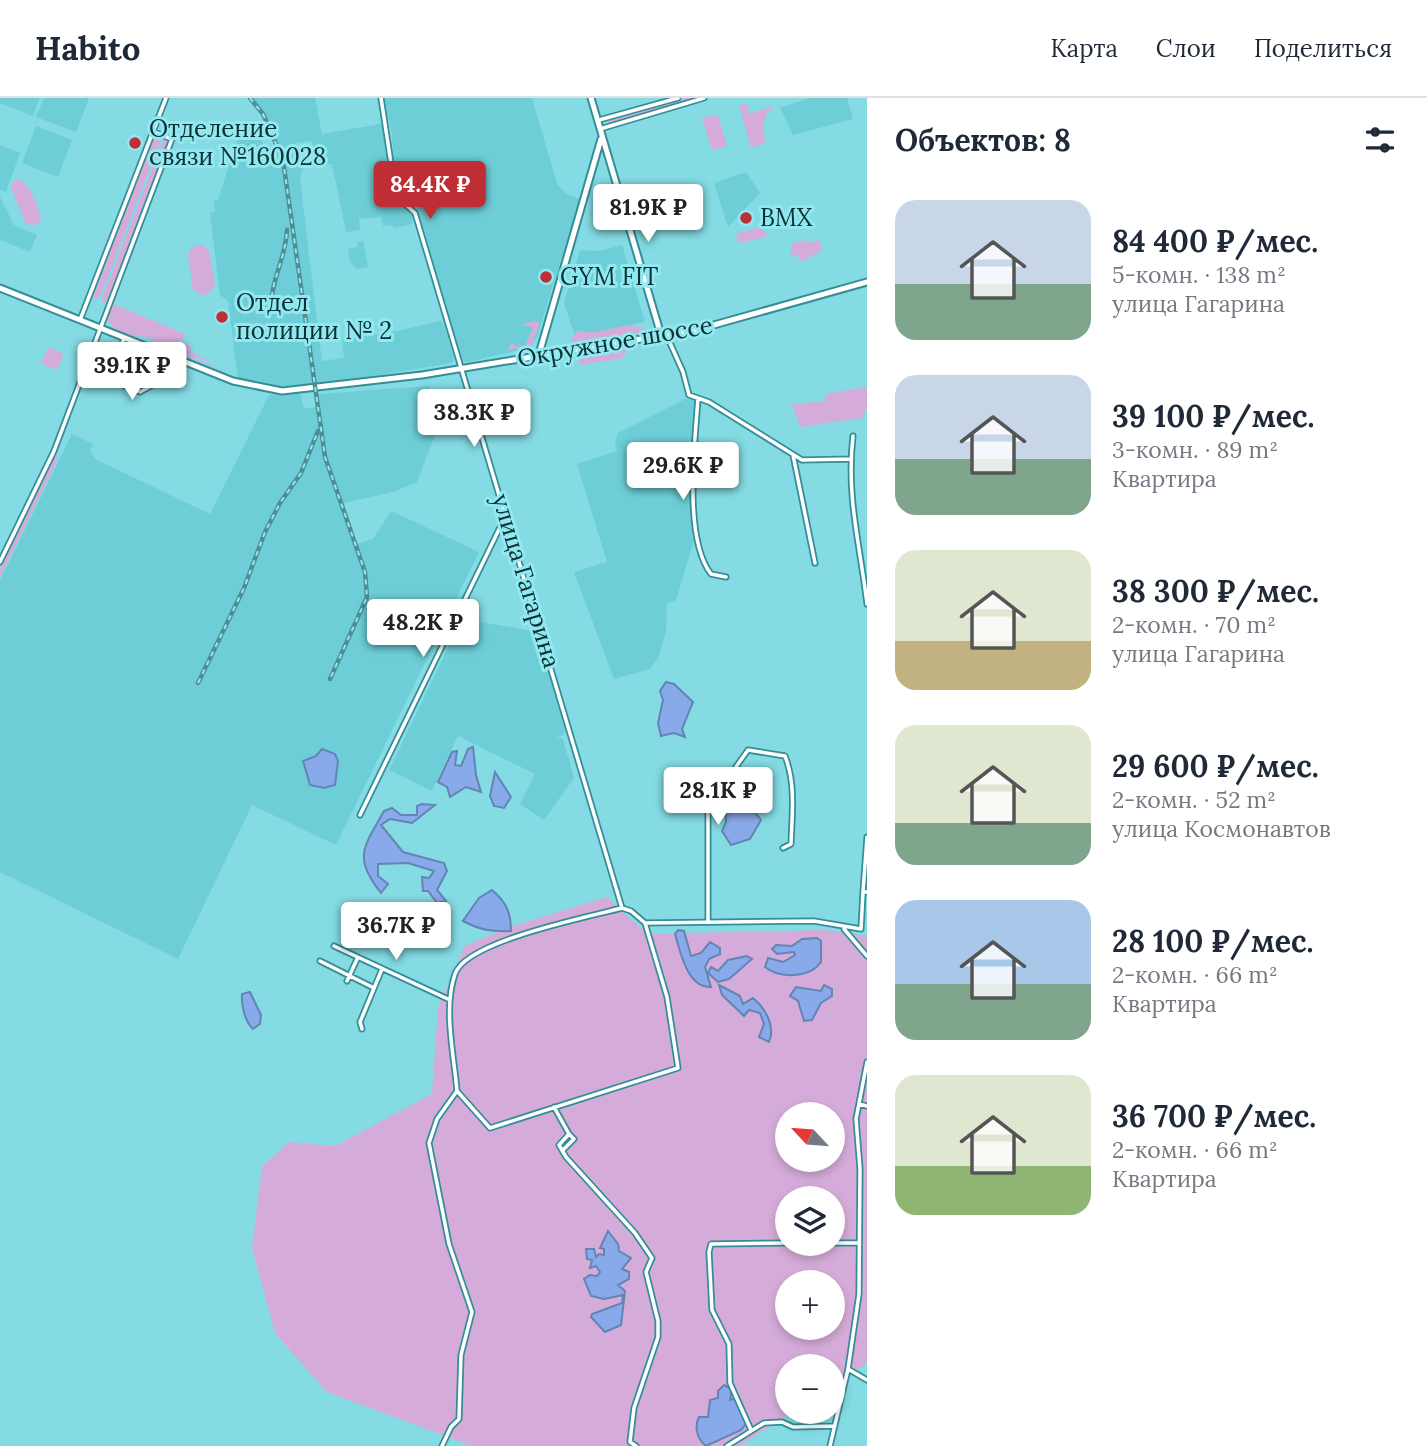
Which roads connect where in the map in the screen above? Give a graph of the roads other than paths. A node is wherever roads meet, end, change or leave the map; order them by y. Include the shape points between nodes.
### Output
1 (166, 98) edge
2 (381, 98) edge
3 (591, 98) edge
4 (677, 98) edge
5 (704, 98) edge
6 (650, 106) junction
7 (653, 113) junction
8 (597, 121) junction
9 (154, 132) junction
10 (600, 132) junction
11 (595, 160) junction
12 (609, 160) junction
13 (867, 282) edge
14 (0, 288) edge
15 (80, 320) junction
16 (99, 328) junction
17 (663, 335) junction
18 (124, 338) junction
19 (541, 341) junction
20 (551, 352) junction
21 (164, 354) junction
22 (539, 354) junction
23 (460, 370) junction
24 (698, 398) junction
25 (853, 436) dead end
26 (793, 455) junction
27 (850, 459) junction
28 (506, 514) junction
29 (0, 562) edge
30 (815, 563) dead end
31 (866, 568) edge
32 (726, 577) dead end
33 (867, 604) edge
34 (360, 815) dead end
35 (867, 836) edge
36 (783, 848) dead end
37 (865, 892) edge
38 (622, 908) junction
39 (708, 922) junction
40 (645, 923) junction
41 (843, 927) junction
42 (861, 929) junction
43 (867, 930) edge
44 (334, 946) dead end
45 (867, 956) edge
46 (358, 957) junction
47 (320, 961) dead end
48 (382, 968) junction
49 (349, 976) junction
50 (347, 981) dead end
51 (374, 988) junction
52 (450, 1000) junction
53 (362, 1029) dead end
54 (867, 1062) edge
55 (457, 1091) junction
56 (859, 1104) junction
57 (867, 1106) edge
58 (554, 1107) junction
59 (860, 1222) junction
60 (867, 1222) edge
61 (775, 1243) edge
62 (845, 1243) edge
63 (859, 1243) junction
64 (849, 1369) junction
65 (867, 1380) edge
66 (835, 1426) junction
67 (751, 1430) junction
68 (442, 1446) edge
69 (636, 1446) edge
70 (727, 1446) edge
71 (830, 1446) edge

1 - 9 street
2 - 23 street, улица Гагарина via 397,196 415,211
3 - 8 main road
4 - 6 street
5 - 7 street
6 - 7 street
6 - 8 street
7 - 10 street
8 - 10 main road
9 - 15 street
9 - 16 street via 172,139
10 - 11 main road
10 - 12 main road
11 - 12 main road via 601,156
11 - 19 main road
12 - 17 main road
13 - 17 main road, Окружное шоссе via 725,324
14 - 15 main road, Окружное шоссе
15 - 16 main road, Окружное шоссе
16 - 18 main road, Окружное шоссе
16 - 29 street via 54,451
17 - 20 main road, Окружное шоссе
17 - 24 street via 683,372 689,395
18 - 21 main road, Окружное шоссе
18 - 21 street via 112,375 133,389 148,390
19 - 20 main road
19 - 22 main road
20 - 22 main road, Окружное шоссе
21 - 23 main road, Окружное шоссе via 241,384 274,390
22 - 23 main road, Окружное шоссе
23 - 28 street, улица Гагарина
24 - 26 street
24 - 32 street via 692,481 698,550 711,573
25 - 27 street
26 - 27 street via 806,462
26 - 30 street
27 - 31 street via 852,515
28 - 34 street
28 - 38 street, улица Гагарина
31 - 33 street
35 - 37 street
36 - 39 street via 791,844 792,830 793,788 788,763 775,753 745,751 708,813
37 - 42 street
38 - 40 street
38 - 52 street via 514,937 481,951 460,963
39 - 40 street
39 - 41 street via 814,922
40 - 58 street via 664,984 677,1068
41 - 42 street
41 - 45 street
42 - 43 street
44 - 46 street
46 - 48 street
46 - 49 street
47 - 49 street
48 - 51 street
48 - 52 street
49 - 50 street
49 - 51 street
51 - 53 street via 360,1022
52 - 55 street
54 - 56 street
55 - 58 street via 490,1128
55 - 68 street via 437,1119 429,1143 449,1244 472,1312 461,1355 459,1419
56 - 57 street
56 - 59 street
58 - 69 street via 574,1139 562,1151 652,1258 646,1272 658,1337 632,1418 630,1442
59 - 60 street
59 - 63 street
61 - 67 street via 711,1244 709,1252 712,1310 729,1344 730,1383
62 - 63 street
63 - 64 street via 859,1294
64 - 65 street
64 - 66 street
66 - 67 street via 793,1427 772,1422
66 - 71 street
67 - 70 street

